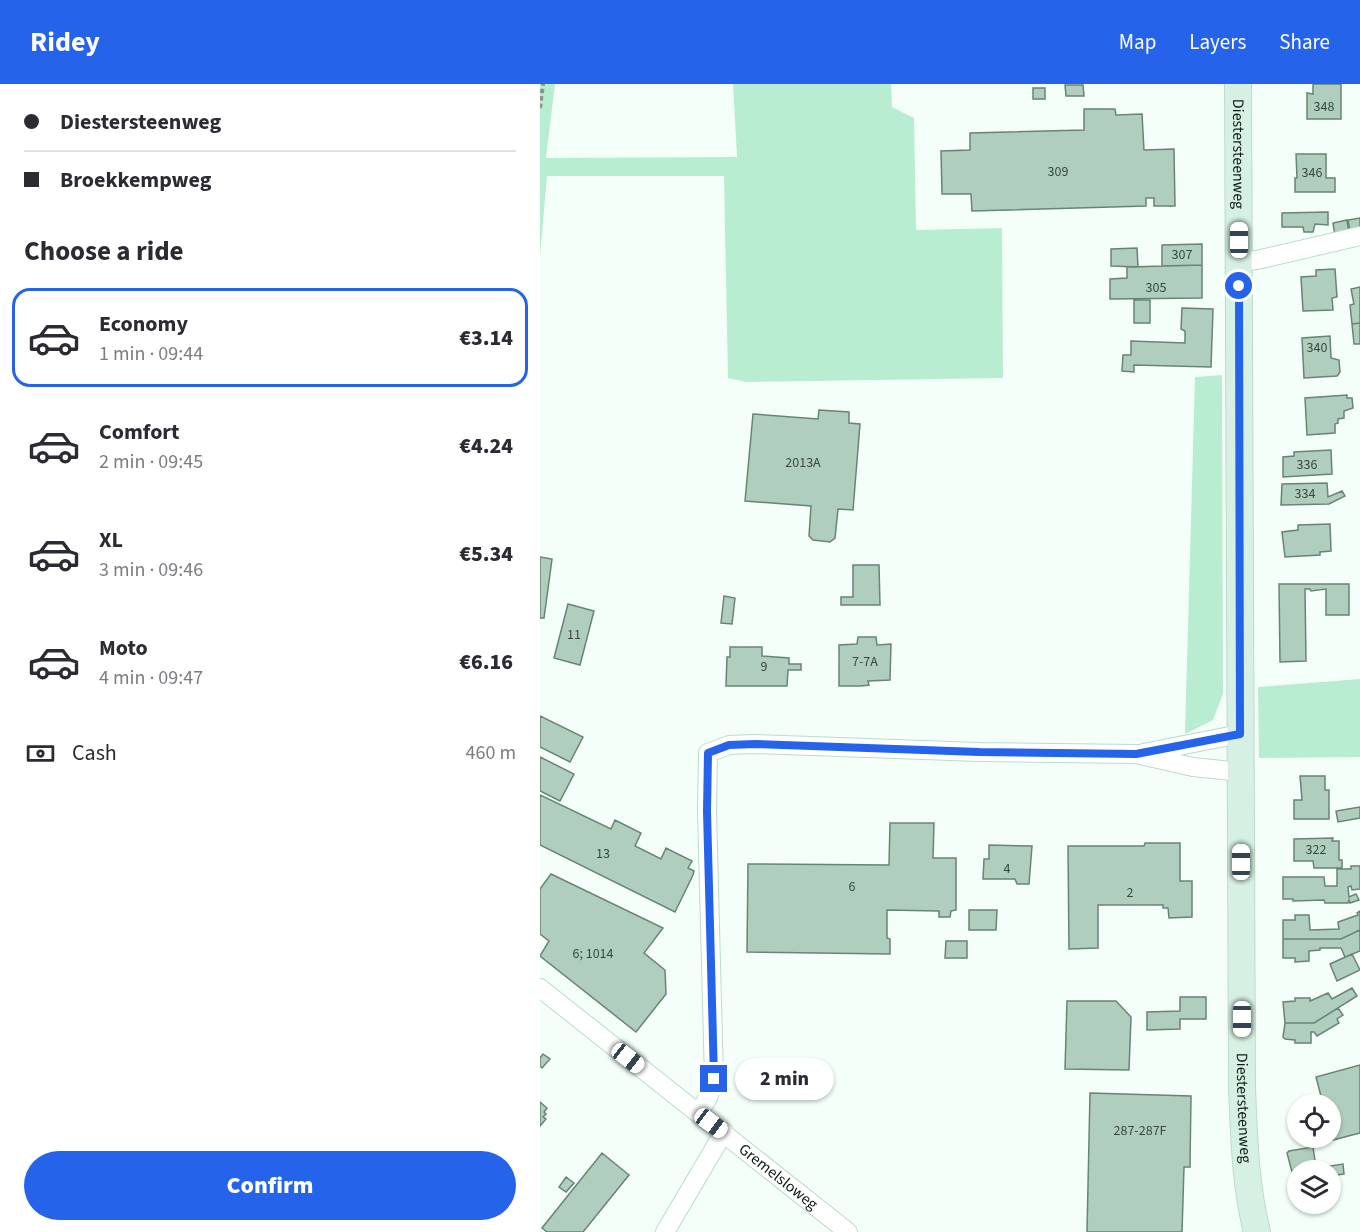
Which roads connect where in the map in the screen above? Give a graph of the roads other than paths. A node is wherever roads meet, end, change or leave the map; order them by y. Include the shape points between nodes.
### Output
1 (1238, 84) edge
2 (1360, 236) edge
3 (1239, 262) junction
4 (1240, 734) junction
5 (1136, 754) junction
6 (1241, 772) junction
7 (540, 988) edge
8 (698, 1113) junction
9 (724, 1132) junction
10 (665, 1232) edge
11 (848, 1232) edge
12 (1257, 1232) edge

1 - 3 main road, Diestersteenweg
2 - 3 street
3 - 4 main road, Diestersteenweg
4 - 5 street
4 - 6 main road, Diestersteenweg
5 - 6 street via 1193,767
5 - 8 street via 755,744 729,745 708,753 714,1079
6 - 12 main road, Diestersteenweg via 1242,1087 1245,1164
7 - 8 street, Gremelsloweg
8 - 9 street, Gremelsloweg
9 - 10 street
9 - 11 street, Gremelsloweg

